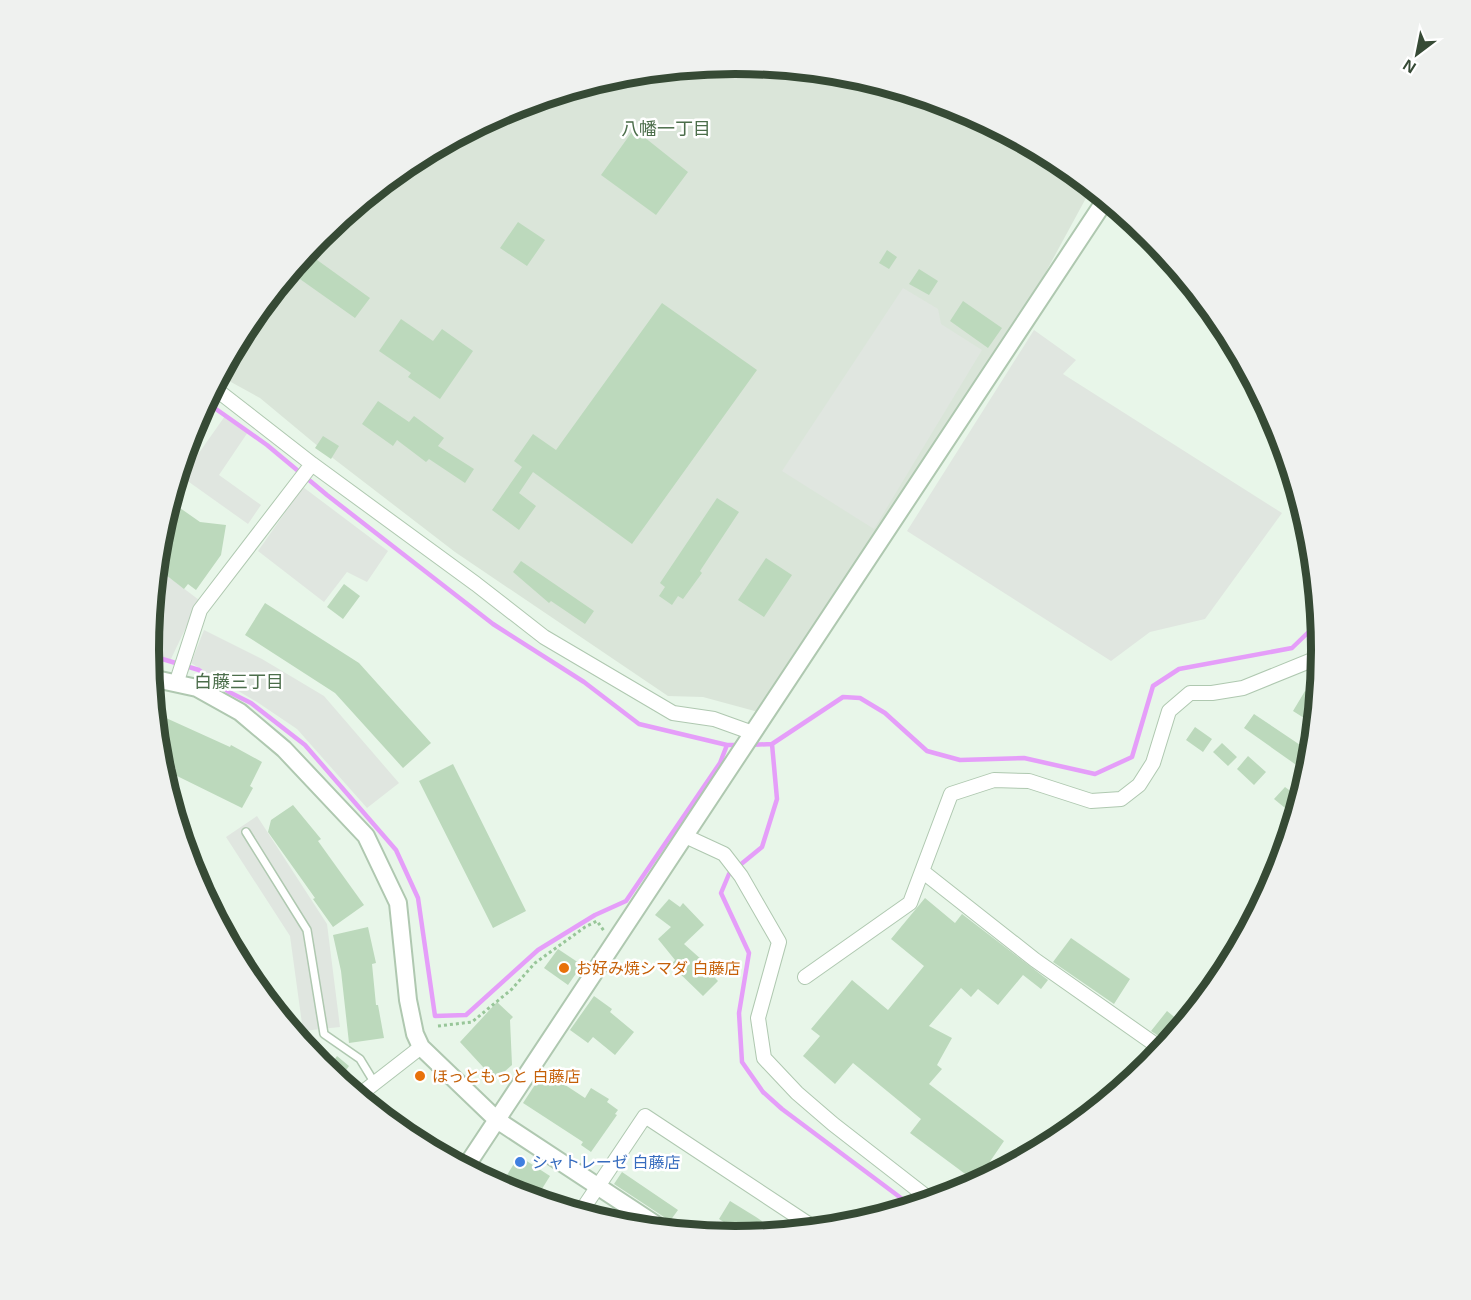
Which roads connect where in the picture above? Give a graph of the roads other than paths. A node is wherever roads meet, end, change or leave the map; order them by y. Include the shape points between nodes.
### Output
1 (1102, 206) edge
2 (220, 392) edge
3 (312, 464) junction
4 (1312, 660) edge
5 (160, 680) edge
6 (176, 684) junction
7 (753, 733) junction
8 (246, 832) dead end
9 (685, 836) junction
10 (922, 871) junction
11 (806, 977) dead end
12 (1155, 1045) edge
13 (421, 1047) junction
14 (375, 1082) junction
15 (365, 1091) edge
16 (497, 1120) junction
17 (470, 1161) edge
18 (598, 1186) junction
19 (924, 1195) edge
20 (584, 1206) edge
21 (649, 1220) edge
22 (806, 1222) edge

1 - 7 street
2 - 3 street
3 - 6 street via 200,610
3 - 7 street via 544,637 673,713 714,719
4 - 10 street via 1243,688 1190,693 1169,711 1153,763 1139,784 1121,799 1091,801 1029,781 994,780 951,794
5 - 6 street
6 - 13 street via 197,688 240,712 284,749 366,836 398,903 408,1000
7 - 9 street
8 - 14 lane via 307,930 324,1034 360,1059
9 - 16 street
9 - 19 street via 724,854 779,942 758,1018 764,1058 832,1124
10 - 11 street via 910,903
10 - 12 street via 1035,960
13 - 14 street
13 - 16 street
14 - 15 street
16 - 17 street
16 - 18 street
18 - 20 street
18 - 21 street
18 - 22 street via 645,1116

